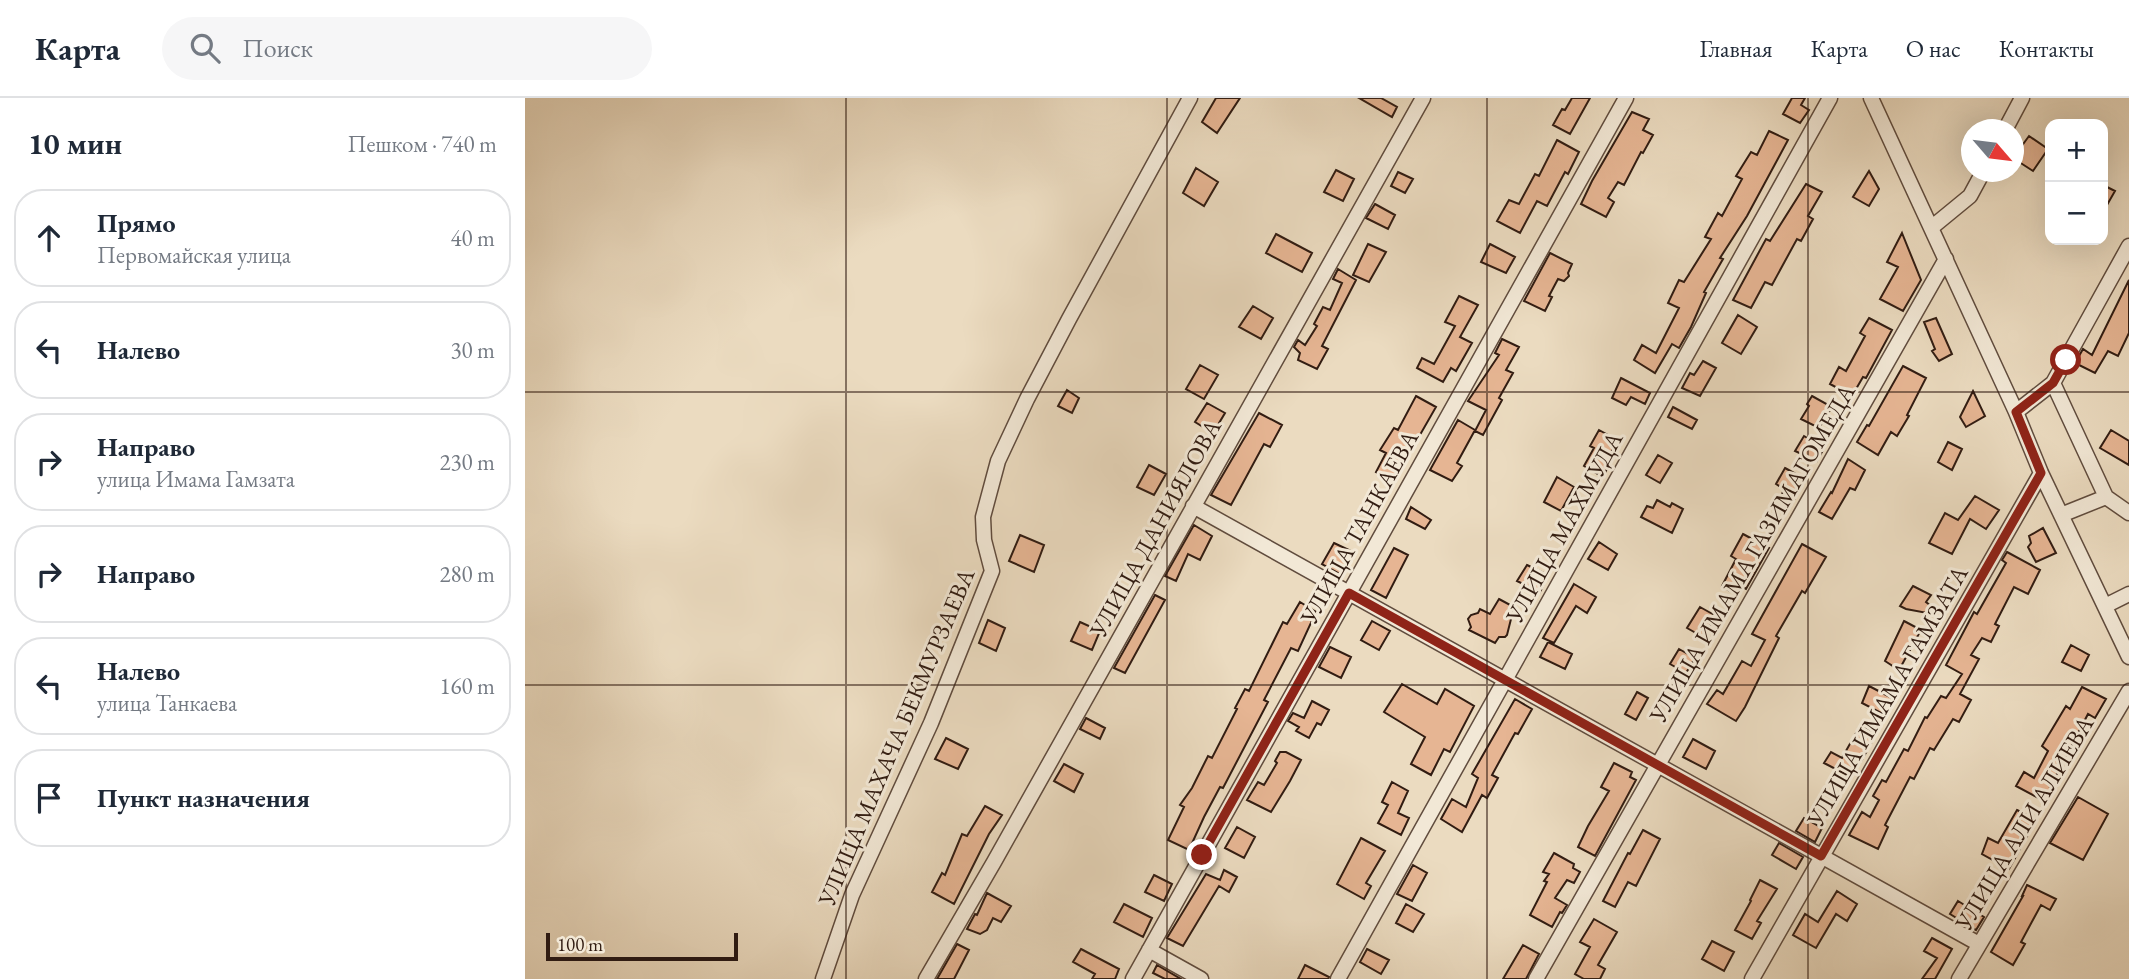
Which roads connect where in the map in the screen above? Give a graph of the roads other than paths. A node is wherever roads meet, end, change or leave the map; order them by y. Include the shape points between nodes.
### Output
1 (1190, 98) edge
2 (1423, 98) edge
3 (1626, 98) edge
4 (1830, 98) edge
5 (1871, 98) edge
6 (2022, 98) edge
7 (2011, 119) edge
8 (1978, 182) edge
9 (1931, 228) junction
10 (2129, 246) edge
11 (1946, 259) junction
12 (2053, 383) junction
13 (2016, 412) junction
14 (2041, 473) junction
15 (2106, 497) junction
16 (1193, 506) junction
17 (2129, 513) edge
18 (2061, 515) junction
19 (1349, 593) junction
20 (2129, 594) edge
21 (2105, 606) junction
22 (2129, 657) edge
23 (1504, 679) junction
24 (2129, 691) edge
25 (1658, 765) junction
26 (1821, 856) junction
27 (1979, 944) junction
28 (1149, 950) junction
29 (823, 979) edge
30 (926, 979) edge
31 (1133, 979) edge
32 (1201, 979) edge
33 (1338, 979) edge
34 (1537, 979) edge
35 (1752, 979) edge
36 (1959, 979) edge

1 - 29 street, УЛИЦА МАХАЧА БЕКМУРЗАЕВА via 1069,319 998,461 983,517 992,571 931,723 852,895
2 - 16 street, УЛИЦА ДАНИЯЛОВА
3 - 19 street, УЛИЦА ТАНКАЕВА
4 - 23 street, УЛИЦА МАХМУДА
5 - 9 street
6 - 7 street
8 - 9 street via 1970,196
9 - 11 street
10 - 12 street
11 - 13 street
11 - 25 street, УЛИЦА ИМАМА ГАЗИМАГОМЕДА
12 - 13 street
12 - 15 street
13 - 14 street
14 - 18 street
14 - 26 street, УЛИЦА ИМАМА ГАМЗАТА
15 - 17 street
15 - 18 street
16 - 19 street
16 - 30 street, УЛИЦА ДАНИЯЛОВА
18 - 21 street
19 - 23 street
19 - 28 street, УЛИЦА ТАНКАЕВА
20 - 21 street
21 - 22 street
23 - 25 street
23 - 33 street, УЛИЦА МАХМУДА
24 - 27 street, УЛИЦА АЛИ АЛИЕВА
25 - 26 street
25 - 34 street, УЛИЦА ИМАМА ГАЗИМАГОМЕДА
26 - 27 street
26 - 35 street, УЛИЦА ИМАМА ГАМЗАТА
27 - 36 street, УЛИЦА АЛИ АЛИЕВА
28 - 31 street, УЛИЦА ТАНКАЕВА
28 - 32 street

